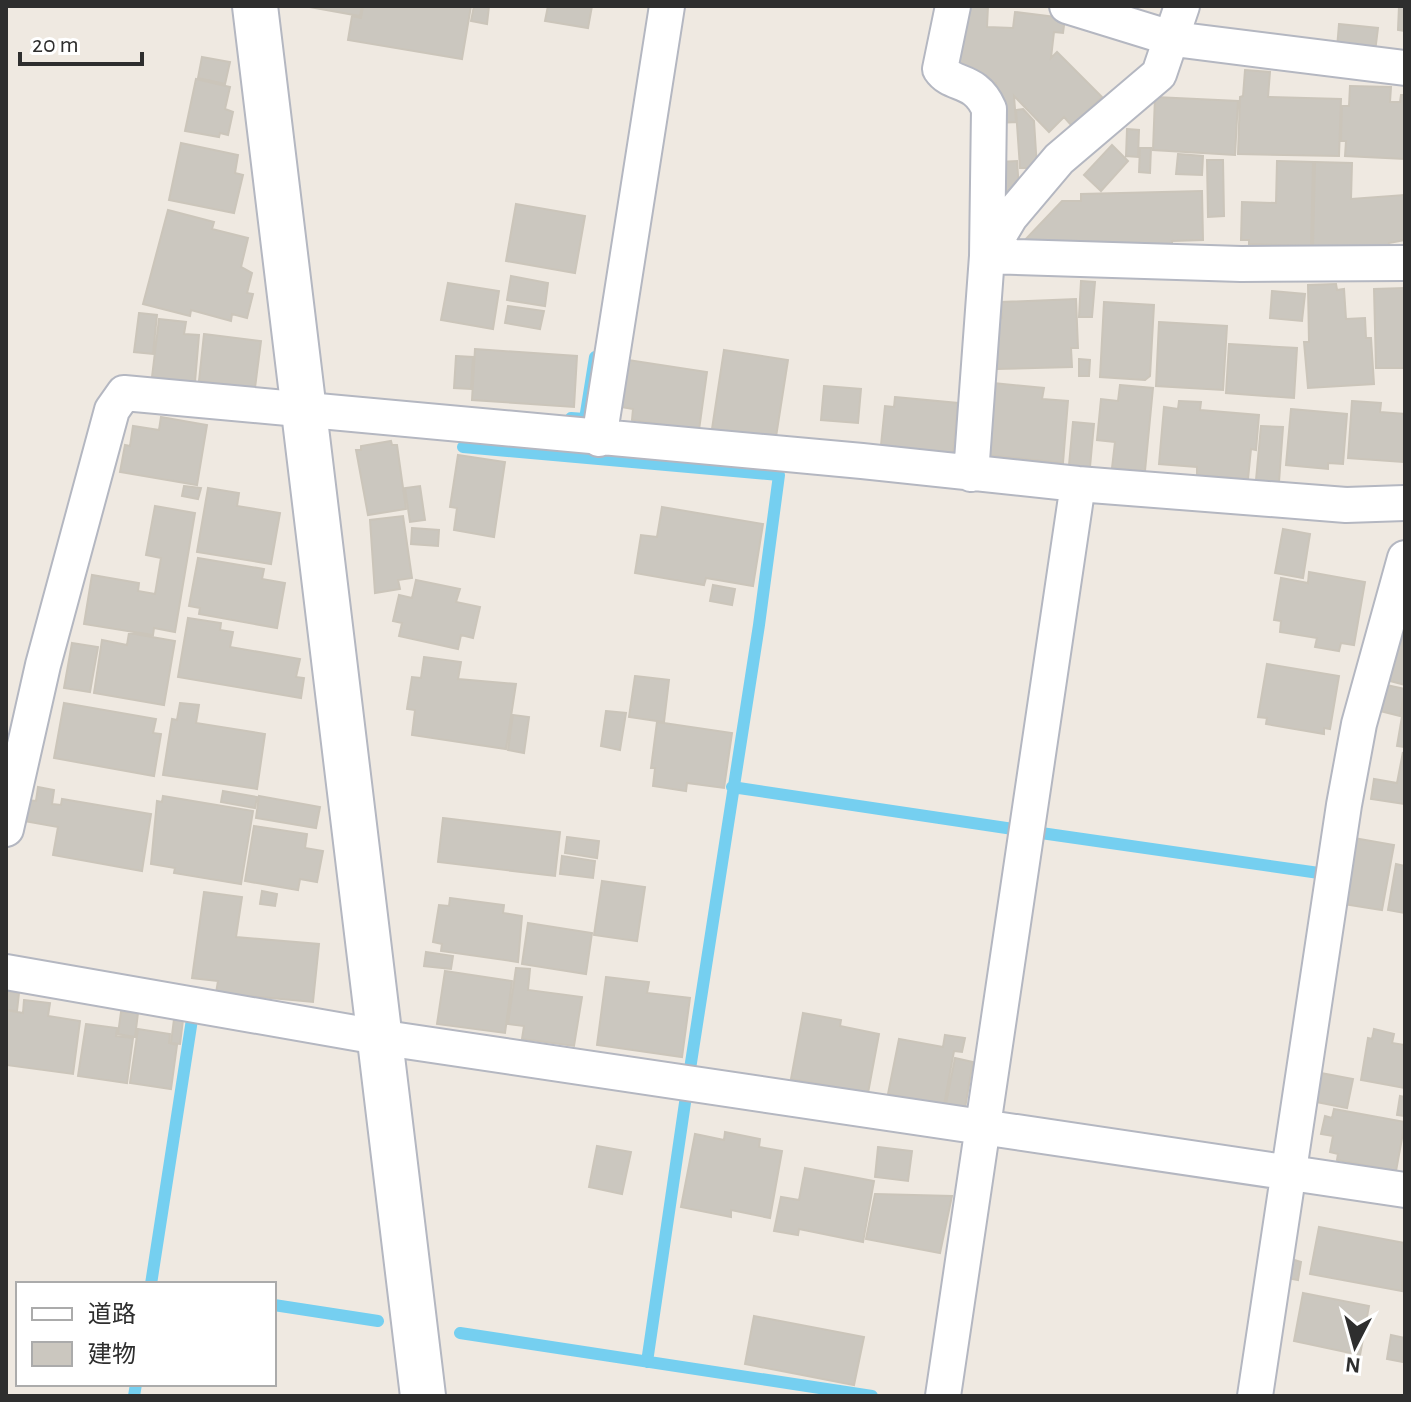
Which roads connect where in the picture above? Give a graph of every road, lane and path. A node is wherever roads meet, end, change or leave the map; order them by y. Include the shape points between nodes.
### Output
1 (255, 6) edge
2 (667, 6) edge
3 (953, 6) edge
4 (1067, 6) edge
5 (1182, 6) edge
6 (1174, 39) junction
7 (1405, 68) edge
8 (987, 256) junction
9 (1405, 263) edge
10 (306, 412) junction
11 (599, 439) junction
12 (971, 474) junction
13 (1078, 484) junction
14 (1402, 496) edge
15 (1405, 558) edge
16 (6, 829) edge
17 (6, 972) edge
18 (378, 1037) junction
19 (981, 1124) junction
20 (1287, 1172) junction
21 (1405, 1190) edge
22 (423, 1396) edge
23 (943, 1396) edge
24 (1255, 1396) edge

1 - 10 street
2 - 11 street
3 - 8 street via 940,69 970,84 989,109
4 - 6 street
5 - 6 street
6 - 7 street
6 - 8 street via 1159,74 1059,159 1010,217
8 - 9 street
8 - 12 street
10 - 11 street
10 - 16 street via 124,393 112,410 43,665
10 - 18 street
11 - 12 street
12 - 13 street
13 - 14 street via 1346,505
13 - 19 street
15 - 20 street via 1354,751
17 - 18 street
18 - 19 street
18 - 22 street
19 - 20 street
19 - 23 street
20 - 21 street
20 - 24 street

